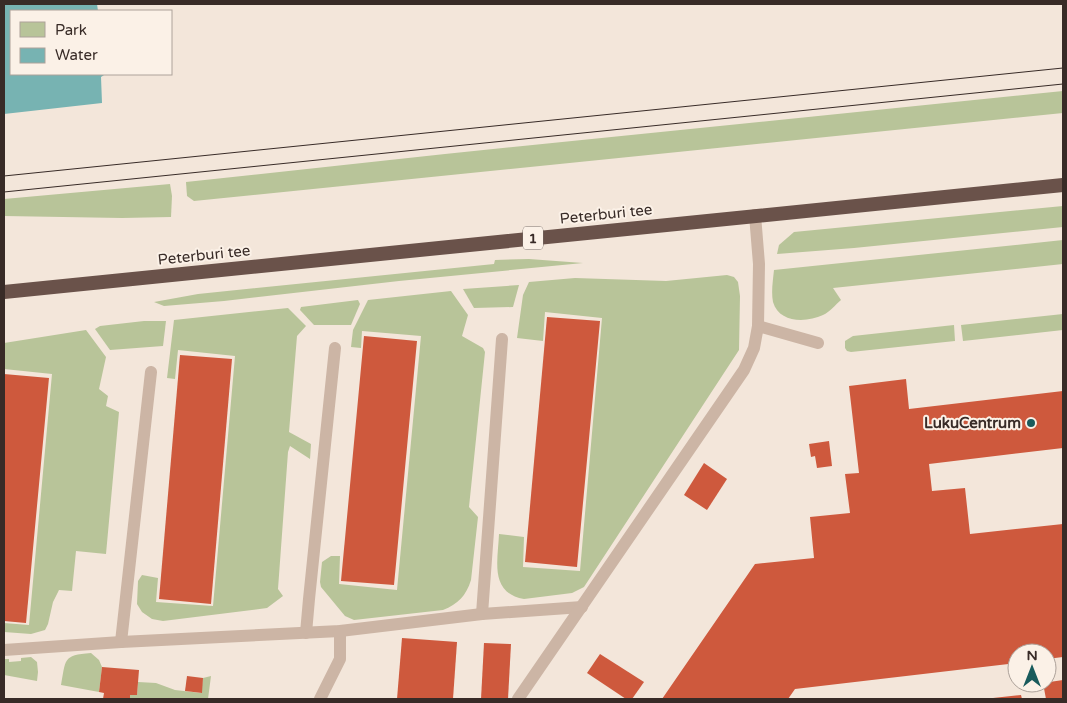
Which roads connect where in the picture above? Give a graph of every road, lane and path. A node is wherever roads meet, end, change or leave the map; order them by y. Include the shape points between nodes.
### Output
1 (1063, 185) edge
2 (755, 215) junction
3 (4, 292) edge
4 (758, 326) junction
5 (502, 339) dead end
6 (818, 343) dead end
7 (335, 348) dead end
8 (151, 372) dead end
9 (582, 607) junction
10 (482, 614) junction
11 (340, 631) junction
12 (306, 633) junction
13 (121, 642) junction
14 (4, 650) edge
15 (320, 699) edge
16 (518, 699) edge

1 - 2 highway, Peterburi tee / 1
2 - 3 highway, Peterburi tee / 1
2 - 4 lane via 759,264
4 - 6 lane
4 - 9 lane via 754,348 744,370
5 - 10 lane
7 - 12 lane
8 - 13 lane
9 - 10 lane
9 - 16 lane
10 - 11 lane
11 - 12 lane
11 - 15 lane via 340,659
12 - 13 lane
13 - 14 lane

